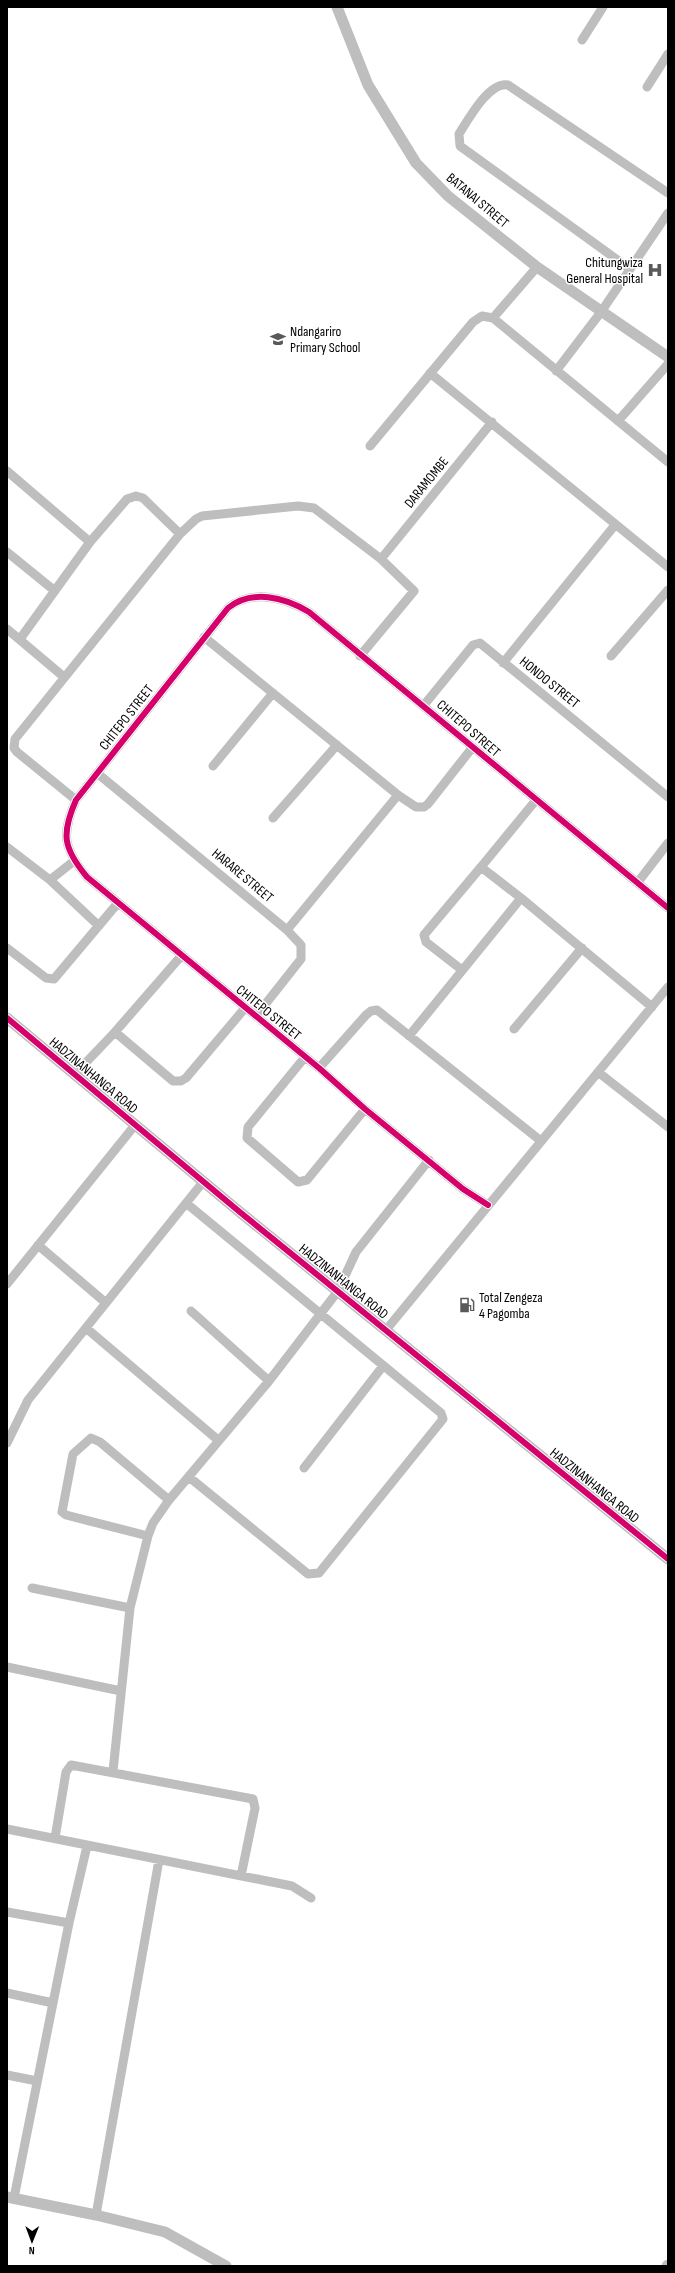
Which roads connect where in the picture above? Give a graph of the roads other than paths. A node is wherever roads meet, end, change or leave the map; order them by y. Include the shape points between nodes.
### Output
1 (337, 7) edge
2 (603, 7) edge
3 (582, 40) dead end
4 (668, 54) edge
5 (647, 87) dead end
6 (668, 193) edge
7 (668, 213) edge
8 (537, 267) junction
9 (630, 269) junction
10 (601, 312) junction
11 (492, 318) junction
12 (668, 357) edge
13 (668, 364) edge
14 (556, 371) junction
15 (430, 373) junction
16 (618, 421) junction
17 (492, 422) junction
18 (370, 446) dead end
19 (668, 462) edge
20 (7, 471) edge
21 (615, 525) junction
22 (180, 534) junction
23 (90, 542) junction
24 (7, 552) edge
25 (381, 559) junction
26 (668, 567) edge
27 (668, 590) edge
28 (54, 591) junction
29 (7, 629) edge
30 (204, 637) junction
31 (20, 639) junction
32 (360, 656) junction
33 (611, 656) dead end
34 (502, 663) junction
35 (64, 677) junction
36 (273, 692) junction
37 (424, 705) junction
38 (337, 745) junction
39 (472, 748) junction
40 (213, 766) dead end
41 (97, 773) junction
42 (398, 795) junction
43 (668, 797) edge
44 (76, 800) junction
45 (536, 800) junction
46 (273, 818) dead end
47 (668, 843) edge
48 (7, 847) edge
49 (74, 862) junction
50 (481, 867) junction
51 (50, 880) junction
52 (638, 882) junction
53 (521, 898) junction
54 (117, 904) junction
55 (668, 908) edge
56 (99, 926) junction
57 (287, 930) junction
58 (7, 948) edge
59 (582, 948) junction
60 (182, 955) junction
61 (462, 970) junction
62 (668, 987) edge
63 (652, 1007) junction
64 (244, 1008) junction
65 (256, 1016) junction
66 (7, 1018) edge
67 (514, 1029) dead end
68 (115, 1032) junction
69 (409, 1036) junction
70 (305, 1057) junction
71 (319, 1068) junction
72 (598, 1072) junction
73 (74, 1075) junction
74 (365, 1109) junction
75 (135, 1125) junction
76 (668, 1127) edge
77 (541, 1141) junction
78 (430, 1160) junction
79 (203, 1182) junction
80 (186, 1204) junction
81 (488, 1205) junction
82 (38, 1246) junction
83 (7, 1284) edge
84 (338, 1291) junction
85 (106, 1303) junction
86 (191, 1311) dead end
87 (320, 1314) junction
88 (86, 1328) junction
89 (386, 1330) junction
90 (384, 1366) junction
91 (269, 1381) junction
92 (218, 1440) junction
93 (7, 1443) edge
94 (304, 1468) dead end
95 (189, 1477) junction
96 (169, 1500) junction
97 (148, 1536) junction
98 (668, 1559) edge
99 (32, 1588) dead end
100 (130, 1608) junction
101 (7, 1668) edge
102 (121, 1691) junction
103 (113, 1771) junction
104 (7, 1829) edge
105 (55, 1838) junction
106 (87, 1846) junction
107 (159, 1860) junction
108 (241, 1876) junction
109 (311, 1898) dead end
110 (7, 1912) edge
111 (69, 1923) junction
112 (7, 1993) edge
113 (53, 2003) junction
114 (7, 2075) edge
115 (37, 2081) junction
116 (10, 2198) edge
117 (96, 2215) junction
118 (226, 2266) edge

1 - 8 street, BATANAI STREET via 368,84 416,163 448,196
2 - 3 street
4 - 5 street
6 - 9 street via 508,85 499,85 488,94 459,134 460,146
7 - 9 street
8 - 10 street, BATANAI STREET
8 - 11 street
9 - 10 street
10 - 12 street, BATANAI STREET
10 - 14 street
11 - 14 street
11 - 15 street via 482,316 473,322
13 - 16 street
14 - 16 street
15 - 17 street
15 - 18 street
16 - 19 street
17 - 21 street
17 - 25 street, DARAMOMBE
20 - 23 street
21 - 26 street
21 - 34 street
22 - 23 street via 143,498 136,496 127,499
22 - 25 street via 196,518 202,516 307,506 324,513
22 - 35 street
23 - 28 street
24 - 28 street
25 - 32 street via 414,591
27 - 33 street
28 - 31 street
29 - 31 street
30 - 32 street, CHITEPO STREET via 235,603 249,597 264,597 301,607
30 - 36 street
30 - 41 street, CHITEPO STREET
31 - 35 street
32 - 37 street, CHITEPO STREET
34 - 37 street, HONDO STREET via 480,643 473,645
34 - 43 street, HONDO STREET
35 - 44 street via 17,734 14,748
36 - 38 street
36 - 40 street
37 - 39 street, CHITEPO STREET
38 - 42 street
38 - 46 street
39 - 42 street via 424,807 416,806
39 - 45 street, CHITEPO STREET
41 - 44 street, CHITEPO STREET
41 - 57 street, HARARE STREET
42 - 57 street
44 - 49 street, CHITEPO STREET via 66,825 66,836
45 - 50 street
45 - 52 street, CHITEPO STREET
47 - 52 street
48 - 51 street
49 - 51 street
49 - 54 street, CHITEPO STREET
50 - 53 street
50 - 61 street via 424,935 426,942
51 - 56 street
52 - 55 street, CHITEPO STREET
53 - 59 street
53 - 61 street
54 - 56 street
54 - 60 street, CHITEPO STREET
56 - 58 street via 54,979 46,978
57 - 65 street, HARARE STREET via 301,945 301,959
59 - 63 street
59 - 67 street
60 - 64 street, CHITEPO STREET
60 - 68 street
61 - 69 street
62 - 63 street
63 - 72 street
64 - 65 street, CHITEPO STREET
64 - 68 street via 186,1078 178,1082 173,1081
65 - 70 street, CHITEPO STREET
66 - 73 street, HADZINANHANGA ROAD
68 - 73 street
69 - 71 street via 380,1012 371,1011
69 - 77 street
70 - 71 street, CHITEPO STREET
70 - 74 street via 248,1127 247,1138 298,1182 307,1180
71 - 74 street, CHITEPO STREET
72 - 76 street
72 - 77 street
73 - 75 street, HADZINANHANGA ROAD
74 - 78 street, CHITEPO STREET
75 - 79 street, HADZINANHANGA ROAD
75 - 82 street
77 - 81 street
78 - 81 street, CHITEPO STREET via 463,1189
78 - 84 street via 356,1252
79 - 80 street
79 - 84 street, HADZINANHANGA ROAD
80 - 85 street
80 - 87 street
81 - 89 street
82 - 83 street
82 - 85 street
84 - 87 street
84 - 89 street, HADZINANHANGA ROAD
85 - 88 street
86 - 91 street
87 - 90 street
87 - 91 street
88 - 92 street
88 - 93 street via 28,1400
89 - 98 street, HADZINANHANGA ROAD
90 - 94 street
90 - 95 street via 440,1413 443,1419 319,1573 308,1574
91 - 92 street
92 - 95 street
95 - 96 street
96 - 97 street via 153,1523
96 - 97 street via 100,1442 91,1438 73,1454 62,1512
97 - 100 street
99 - 100 street
100 - 102 street
101 - 102 street
102 - 103 street
103 - 105 street via 71,1765 66,1772
103 - 108 street via 253,1799 255,1808
104 - 105 street
105 - 106 street
106 - 107 street
106 - 111 street
107 - 108 street
107 - 117 street
108 - 109 street via 292,1886
110 - 111 street
111 - 113 street
112 - 113 street
113 - 115 street
114 - 115 street
115 - 116 street
116 - 117 street
117 - 118 street via 165,2232

